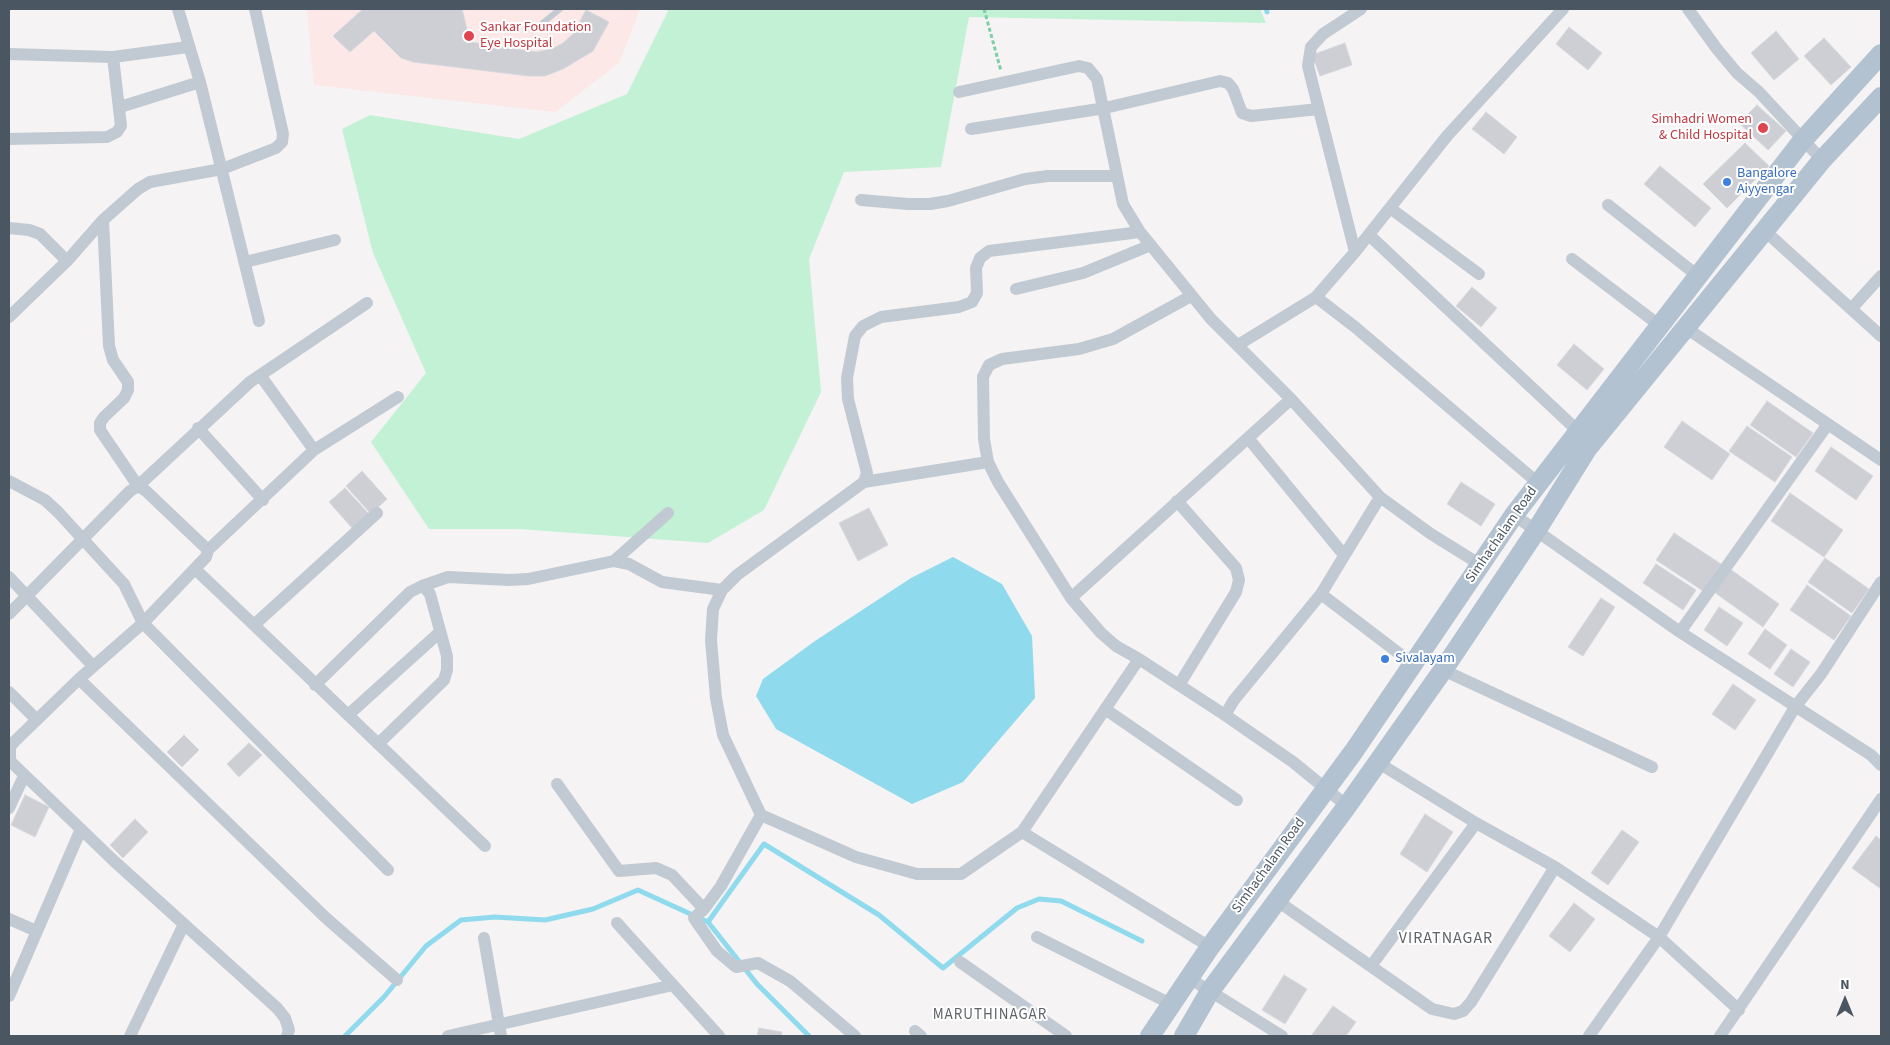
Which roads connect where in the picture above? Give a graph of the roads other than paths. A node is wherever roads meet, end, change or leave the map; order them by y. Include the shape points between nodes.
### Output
1 (178, 9) edge
2 (255, 9) edge
3 (560, 9) edge
4 (1361, 9) edge
5 (1563, 9) edge
6 (1688, 9) edge
7 (534, 30) dead end
8 (188, 47) junction
9 (9, 54) edge
10 (1881, 54) edge
11 (113, 57) junction
12 (200, 82) junction
13 (959, 92) dead end
14 (1881, 96) edge
15 (120, 108) junction
16 (1105, 108) junction
17 (1319, 109) junction
18 (971, 128) dead end
19 (9, 139) edge
20 (1802, 141) junction
21 (1822, 160) junction
22 (222, 169) junction
23 (1116, 176) junction
24 (860, 200) dead end
25 (1608, 205) dead end
26 (1390, 208) junction
27 (103, 220) junction
28 (9, 228) edge
29 (1765, 231) junction
30 (1140, 232) junction
31 (1369, 235) junction
32 (335, 240) dead end
33 (1151, 245) junction
34 (1355, 252) junction
35 (1572, 259) dead end
36 (67, 261) junction
37 (245, 262) junction
38 (1479, 274) dead end
39 (1698, 276) junction
40 (1881, 276) edge
41 (1016, 289) dead end
42 (1191, 296) junction
43 (1316, 297) junction
44 (367, 303) dead end
45 (1852, 308) junction
46 (9, 317) edge
47 (259, 321) dead end
48 (1659, 325) junction
49 (1686, 328) junction
50 (1881, 336) edge
51 (1238, 345) junction
52 (260, 375) junction
53 (398, 397) dead end
54 (1291, 399) junction
55 (1828, 424) junction
56 (198, 428) junction
57 (1578, 431) junction
58 (1248, 438) junction
59 (314, 450) junction
60 (1881, 460) edge
61 (988, 462) junction
62 (9, 481) edge
63 (864, 482) junction
64 (1538, 483) junction
65 (138, 486) junction
66 (1380, 496) junction
67 (263, 500) junction
68 (1177, 501) junction
69 (377, 513) dead end
70 (668, 513) dead end
71 (1514, 515) junction
72 (1536, 531) junction
73 (84, 540) junction
74 (208, 550) junction
75 (1344, 555) junction
76 (614, 561) junction
77 (1480, 566) junction
78 (195, 569) junction
79 (9, 577) edge
80 (1881, 582) edge
81 (422, 586) junction
82 (722, 590) junction
83 (1321, 594) junction
84 (28, 595) junction
85 (1071, 598) junction
86 (9, 614) edge
87 (143, 623) junction
88 (254, 625) junction
89 (440, 632) junction
90 (1680, 632) junction
91 (1139, 659) junction
92 (1413, 664) junction
93 (93, 666) junction
94 (1443, 670) junction
95 (78, 679) junction
96 (315, 685) junction
97 (1179, 685) junction
98 (9, 692) edge
99 (1794, 707) junction
100 (1105, 709) junction
101 (348, 715) junction
102 (1225, 715) junction
103 (36, 719) junction
104 (378, 744) junction
105 (9, 754) edge
106 (1377, 762) junction
107 (1881, 765) edge
108 (1652, 767) dead end
109 (24, 776) junction
110 (557, 784) dead end
111 (1327, 788) junction
112 (1881, 799) edge
113 (1237, 800) dead end
114 (1347, 806) junction
115 (9, 808) edge
116 (761, 815) junction
117 (1476, 823) junction
118 (81, 830) junction
119 (1022, 832) junction
120 (485, 846) dead end
121 (1554, 867) junction
122 (388, 870) dead end
123 (1276, 900) junction
124 (704, 909) junction
125 (9, 919) edge
126 (617, 923) dead end
127 (184, 924) junction
128 (32, 928) dead end
129 (1037, 937) dead end
130 (1659, 937) junction
131 (484, 938) dead end
132 (1210, 947) junction
133 (960, 962) dead end
134 (1371, 966) junction
135 (1189, 978) junction
136 (397, 980) dead end
137 (673, 985) junction
138 (1210, 992) junction
139 (9, 996) edge
140 (1171, 1004) junction
141 (1739, 1010) junction
142 (500, 1031) edge
143 (130, 1036) edge
144 (287, 1036) edge
145 (448, 1036) edge
146 (719, 1036) edge
147 (855, 1036) edge
148 (1066, 1036) edge
149 (1150, 1036) edge
150 (1184, 1036) edge
151 (1282, 1036) edge
152 (1589, 1036) edge
153 (1720, 1036) edge

1 - 8 street
2 - 22 street via 283,134 282,142 276,148
3 - 7 lane
4 - 17 street via 1322,34 1311,47 1308,66
5 - 26 street via 1447,136
6 - 20 street via 1716,49
8 - 11 street
8 - 12 street
9 - 11 street
10 - 20 main road, Simhachalam Road
11 - 15 street
12 - 15 street
12 - 22 street
13 - 16 street via 1079,66 1088,68 1097,79
14 - 21 main road
15 - 19 street via 121,126 107,137
16 - 17 street via 1220,81 1228,83 1233,90 1242,113 1251,116
16 - 18 street
16 - 23 street
17 - 34 street
20 - 21 street
20 - 39 main road, Simhachalam Road
21 - 29 main road
22 - 27 street via 150,182
22 - 37 street
23 - 24 street via 1026,179 930,204
23 - 30 street via 1123,204
25 - 39 street
26 - 31 street
26 - 38 street
27 - 36 street
27 - 65 street via 109,346 113,360 128,382 128,390 104,417 100,430
28 - 36 street via 40,234
29 - 45 street
29 - 49 main road
30 - 33 street
30 - 63 street via 989,251 980,258 976,268 977,293 972,302 959,307 882,317 863,326 855,336 847,378 848,399 867,473
31 - 34 street
31 - 57 street
32 - 37 street
33 - 41 street via 1082,273
33 - 42 street
34 - 43 street
35 - 48 street
36 - 46 street
37 - 47 street
39 - 48 main road, Simhachalam Road
40 - 45 street
42 - 51 street
42 - 61 street via 1113,339 1079,349 1002,359 989,366 983,377 984,439
43 - 51 street
43 - 64 street
44 - 52 street
45 - 50 street
48 - 57 main road, Simhachalam Road
49 - 55 street
49 - 72 main road via 1587,450
51 - 54 street
52 - 56 street
52 - 59 street
53 - 59 street
54 - 58 street
54 - 66 street
55 - 60 street
55 - 90 street
56 - 65 street
56 - 67 street
57 - 64 main road, Simhachalam Road
58 - 68 street
58 - 75 street
59 - 67 street
61 - 63 street
61 - 85 street
62 - 73 street via 45,500
63 - 82 street via 737,575
64 - 71 main road, Simhachalam Road
65 - 73 street
65 - 74 street
66 - 75 street
66 - 77 street
67 - 74 street
68 - 85 street
68 - 97 street via 1236,568 1239,580 1236,592
69 - 88 street
70 - 76 street
71 - 72 street
71 - 77 main road, Simhachalam Road
72 - 90 street
72 - 94 main road
73 - 84 street
73 - 87 street via 124,584
74 - 78 street
75 - 83 street
76 - 81 street via 528,579 448,577
76 - 82 street via 629,564 662,582
77 - 92 main road, Simhachalam Road
78 - 87 street
78 - 88 street
79 - 84 street
80 - 99 street via 1821,674
81 - 89 street via 430,594
81 - 96 street via 410,592
82 - 116 street via 714,609 711,640 716,698 723,735
83 - 92 street
83 - 102 street
84 - 86 street
84 - 93 street
85 - 91 street via 1101,633
87 - 93 street
87 - 122 street
88 - 96 street
89 - 101 street
89 - 104 street via 447,656 444,680
90 - 99 street
91 - 97 street
91 - 100 street
92 - 111 main road, Simhachalam Road
93 - 95 street
94 - 106 main road
94 - 108 street
95 - 103 street
95 - 136 street via 326,918
96 - 101 street
97 - 102 street
98 - 103 street
99 - 107 street via 1871,755
99 - 130 street
100 - 113 street
100 - 119 street
101 - 104 street
102 - 111 street
103 - 105 street via 10,747
104 - 120 street
105 - 109 street via 10,761
106 - 114 main road
106 - 117 street
109 - 115 street
109 - 118 street
110 - 124 street via 618,871 656,868 672,876
111 - 114 street
111 - 132 main road, Simhachalam Road
112 - 141 street
114 - 123 main road
116 - 119 street via 856,857 898,871 924,875 961,874
116 - 124 street via 738,859
117 - 121 street
117 - 134 street
118 - 127 street
118 - 139 street
119 - 132 street
121 - 130 street
121 - 134 street via 1463,1011 1444,1014 1432,1009
123 - 134 street
123 - 138 main road
124 - 147 street via 694,918 718,951 736,967 758,963 790,981
125 - 128 street
126 - 137 street
127 - 143 street
127 - 144 street via 281,1013 289,1030
129 - 140 street
130 - 141 street
130 - 152 street
131 - 142 street
132 - 135 main road, Simhachalam Road
133 - 148 street
135 - 138 street
135 - 140 main road, Simhachalam Road
137 - 142 street
137 - 146 street
138 - 150 main road
138 - 151 street
140 - 149 main road, Simhachalam Road
141 - 153 street
142 - 145 street

